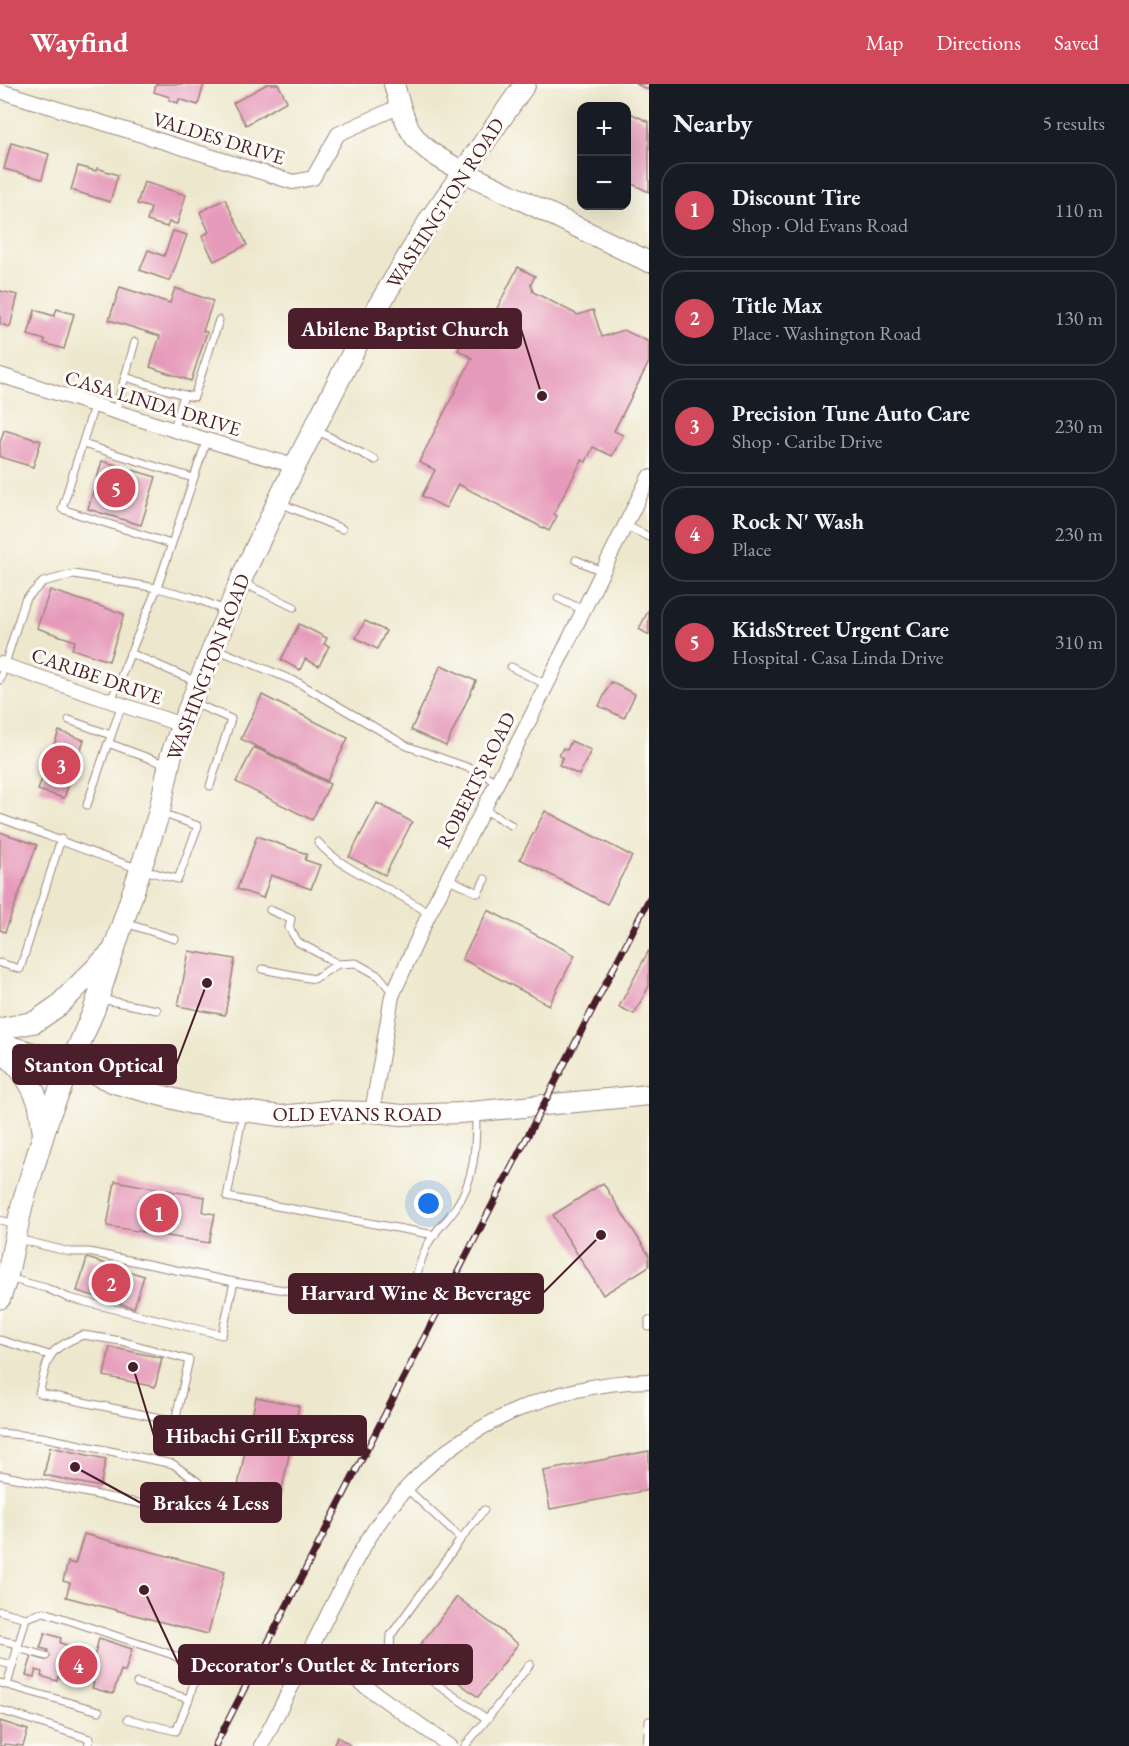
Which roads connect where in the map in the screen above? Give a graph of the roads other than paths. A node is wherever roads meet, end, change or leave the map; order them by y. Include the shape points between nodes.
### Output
1 (394, 84) edge
2 (525, 84) edge
3 (0, 92) edge
4 (400, 106) junction
5 (462, 171) junction
6 (649, 261) edge
7 (219, 320) dead end
8 (135, 342) dead end
9 (0, 375) edge
10 (125, 376) junction
11 (184, 394) junction
12 (94, 406) junction
13 (115, 412) junction
14 (174, 428) junction
15 (314, 429) junction
16 (207, 439) junction
17 (83, 444) junction
18 (375, 460) dead end
19 (295, 466) junction
20 (649, 477) edge
21 (194, 478) junction
22 (278, 502) junction
23 (625, 525) junction
24 (342, 529) dead end
25 (649, 537) edge
26 (171, 544) junction
27 (576, 560) dead end
28 (602, 571) junction
29 (241, 582) junction
30 (157, 588) junction
31 (558, 598) dead end
32 (294, 607) dead end
33 (583, 610) junction
34 (228, 612) junction
35 (213, 648) junction
36 (130, 653) junction
37 (2, 665) edge
38 (511, 667) dead end
39 (0, 680) edge
40 (547, 685) junction
41 (195, 693) junction
42 (116, 703) junction
43 (69, 720) dead end
44 (182, 725) junction
45 (111, 735) junction
46 (108, 743) junction
47 (169, 766) junction
48 (497, 782) junction
49 (210, 786) dead end
50 (87, 805) dead end
51 (483, 809) junction
52 (159, 813) junction
53 (0, 818) edge
54 (511, 825) dead end
55 (61, 839) junction
56 (318, 842) dead end
57 (140, 870) junction
58 (447, 878) junction
59 (484, 879) dead end
60 (270, 910) dead end
61 (429, 914) junction
62 (123, 922) junction
63 (175, 939) dead end
64 (114, 950) junction
65 (0, 963) edge
66 (338, 964) junction
67 (262, 969) dead end
68 (393, 993) junction
69 (98, 999) junction
70 (157, 1010) dead end
71 (0, 1029) edge
72 (0, 1044) edge
73 (0, 1052) edge
74 (72, 1064) junction
75 (649, 1095) edge
76 (243, 1112) junction
77 (372, 1112) junction
78 (476, 1112) junction
79 (44, 1134) junction
80 (11, 1228) edge
81 (435, 1235) junction
82 (7, 1277) junction
83 (234, 1282) junction
84 (0, 1298) edge
85 (649, 1320) edge
86 (649, 1327) edge
87 (0, 1340) edge
88 (49, 1355) junction
89 (649, 1381) edge
90 (0, 1432) edge
91 (0, 1475) edge
92 (406, 1488) junction
93 (484, 1510) dead end
94 (461, 1539) junction
95 (0, 1611) edge
96 (26, 1618) junction
97 (0, 1640) edge
98 (17, 1646) junction
99 (311, 1648) junction
100 (46, 1656) dead end
101 (0, 1662) edge
102 (530, 1664) dead end
103 (12, 1665) junction
104 (137, 1683) dead end
105 (4, 1684) edge
106 (189, 1699) junction
107 (0, 1710) edge
108 (99, 1711) dead end
109 (128, 1719) dead end
110 (486, 1719) junction
111 (649, 1721) edge
112 (88, 1746) edge
113 (261, 1746) edge
114 (450, 1746) edge
115 (465, 1746) edge
116 (647, 1746) edge

1 - 4 street
2 - 5 main road, WASHINGTON ROAD
3 - 4 street, VALDES DRIVE via 293,182 313,178 338,134
4 - 5 street via 419,144
5 - 6 street
5 - 15 main road, WASHINGTON ROAD via 367,325
7 - 11 lane via 194,397
8 - 10 lane
9 - 12 street, CASA LINDA DRIVE
10 - 11 lane
10 - 13 lane
11 - 14 lane
12 - 13 street, CASA LINDA DRIVE
12 - 17 lane
13 - 14 street, CASA LINDA DRIVE
14 - 16 street, CASA LINDA DRIVE
15 - 18 lane
15 - 19 main road, WASHINGTON ROAD
16 - 19 street, CASA LINDA DRIVE
16 - 21 lane
17 - 21 lane
17 - 26 lane via 62,508
19 - 22 main road, WASHINGTON ROAD
20 - 23 street, ROBERTS ROAD
21 - 26 lane
22 - 24 lane
22 - 29 main road, WASHINGTON ROAD
23 - 25 lane
23 - 28 street, ROBERTS ROAD
26 - 30 lane
27 - 28 lane
28 - 33 street, ROBERTS ROAD
29 - 32 lane
29 - 34 main road, WASHINGTON ROAD
30 - 34 lane
30 - 36 lane
30 - 37 lane via 74,574 43,582 25,600
31 - 33 lane
33 - 40 street, ROBERTS ROAD
34 - 35 main road, WASHINGTON ROAD
35 - 41 main road, WASHINGTON ROAD
35 - 48 lane via 297,682 408,746
36 - 41 lane
36 - 42 lane
37 - 39 lane
37 - 42 street, CARIBE DRIVE
38 - 40 lane
40 - 48 street, ROBERTS ROAD
41 - 44 main road, WASHINGTON ROAD
41 - 49 lane via 231,719
42 - 44 street, CARIBE DRIVE
42 - 45 lane
43 - 45 lane
44 - 47 main road, WASHINGTON ROAD
45 - 46 lane
46 - 47 lane
46 - 50 lane
47 - 52 main road, WASHINGTON ROAD
48 - 51 street, ROBERTS ROAD
51 - 54 lane
51 - 58 street, ROBERTS ROAD
52 - 57 main road, WASHINGTON ROAD
52 - 57 lane via 198,826 178,879
53 - 55 lane
55 - 57 lane
55 - 65 lane via 20,969
56 - 61 lane via 328,855
57 - 62 main road, WASHINGTON ROAD
58 - 59 lane via 478,893
58 - 61 street, ROBERTS ROAD
60 - 66 lane via 291,919 289,928 298,942
61 - 68 street, ROBERTS ROAD
62 - 63 lane
62 - 64 main road, WASHINGTON ROAD
64 - 69 main road, WASHINGTON ROAD
64 - 71 main road via 58,1006 35,1022
66 - 67 lane via 314,979
66 - 68 lane via 356,963 379,976
68 - 77 street, ROBERTS ROAD
69 - 70 lane
69 - 74 main road, WASHINGTON ROAD
72 - 74 main road
73 - 79 main road via 10,1057 28,1081 38,1101
74 - 76 street, OLD EVANS ROAD via 114,1083 193,1104
74 - 79 main road, WASHINGTON ROAD
75 - 78 street, OLD EVANS ROAD
76 - 77 street, OLD EVANS ROAD via 281,1116
76 - 81 lane via 227,1197
77 - 78 street, OLD EVANS ROAD
78 - 81 lane via 473,1166 456,1208
79 - 80 main road, WASHINGTON ROAD
80 - 82 main road, WASHINGTON ROAD
80 - 83 lane via 70,1252 89,1252
81 - 83 lane via 428,1243 414,1282 404,1293 386,1300 360,1302
82 - 83 lane via 69,1298 222,1335
82 - 84 main road, WASHINGTON ROAD
85 - 86 lane
87 - 88 lane
88 - 88 lane via 39,1393 175,1420 189,1360 83,1335 63,1343
89 - 92 street via 586,1387 521,1407 452,1447
90 - 91 lane via 173,1464 198,1482 191,1514
92 - 94 lane
92 - 99 street via 373,1530
93 - 94 lane
94 - 110 lane via 391,1635 390,1649
95 - 96 lane
96 - 98 lane
96 - 106 lane via 44,1612 173,1655 198,1669
97 - 98 lane
98 - 100 lane
98 - 103 lane
99 - 113 street
99 - 114 street
101 - 103 lane
102 - 110 lane
103 - 105 lane
104 - 106 lane
105 - 108 lane
106 - 109 lane via 176,1731
107 - 112 lane via 90,1739
110 - 115 lane
111 - 116 lane

